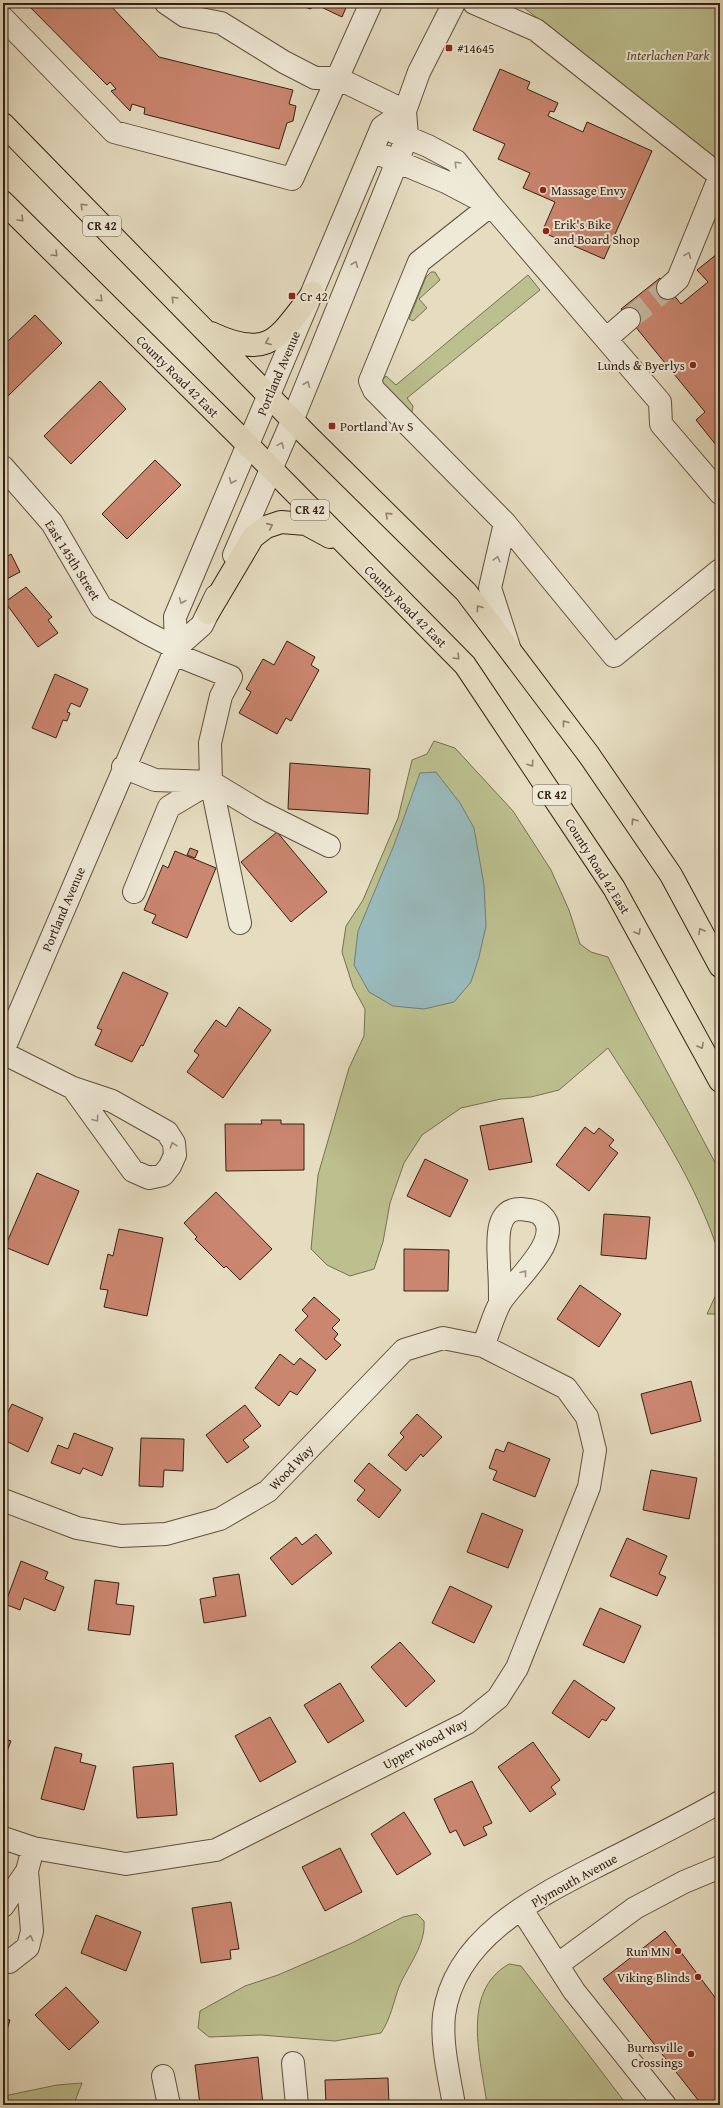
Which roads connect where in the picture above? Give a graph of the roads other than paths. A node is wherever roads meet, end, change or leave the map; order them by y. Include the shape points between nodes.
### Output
1 (166, 3) edge
2 (371, 3) edge
3 (454, 3) edge
4 (474, 3) edge
5 (3, 18) edge
6 (337, 78) junction
7 (405, 111) junction
8 (3, 124) edge
9 (382, 126) junction
10 (407, 137) junction
11 (372, 151) junction
12 (397, 161) junction
13 (720, 176) edge
14 (3, 202) edge
15 (491, 205) junction
16 (668, 288) tunnel mouth
17 (313, 293) junction
18 (629, 319) tunnel mouth
19 (201, 327) junction
20 (606, 339) junction
21 (269, 397) junction
22 (292, 421) junction
23 (248, 445) junction
24 (3, 467) edge
25 (271, 469) junction
26 (720, 493) edge
27 (505, 523) junction
28 (350, 550) junction
29 (720, 570) edge
30 (208, 613) junction
31 (510, 650) junction
32 (175, 651) junction
33 (123, 768) junction
34 (211, 782) junction
35 (329, 846) dead end
36 (134, 892) dead end
37 (240, 923) dead end
38 (720, 966) edge
39 (3, 1052) edge
40 (720, 1081) edge
41 (73, 1088) junction
42 (500, 1303) dead end
43 (483, 1346) junction
44 (3, 1500) edge
45 (720, 1802) edge
46 (3, 1838) edge
47 (32, 1848) junction
48 (720, 1866) edge
49 (28, 1871) junction
50 (3, 1906) edge
51 (522, 1910) junction
52 (3, 1961) edge
53 (557, 1965) junction
54 (293, 2063) dead end
55 (163, 2076) dead end
56 (169, 2105) edge
57 (297, 2105) edge
58 (454, 2105) edge
59 (665, 2105) edge

1 - 6 street via 185,16 221,23 315,78
2 - 6 street
3 - 7 street, Portland Avenue via 419,72
4 - 13 street via 536,30
5 - 6 street via 114,132 292,178
6 - 7 street
7 - 9 street
7 - 10 street, Portland Avenue
19 -> 8 highway, CR 42
9 - 10 street
9 - 11 street, Portland Avenue
10 - 12 street, Portland Avenue
15 -> 10 street via 456,161
11 - 12 street
11 - 17 street, Portland Avenue
12 - 15 street
22 -> 12 street, Portland Avenue
16 -> 13 street via 678,279
14 -> 23 highway, County Road 42 East / CR 42
15 - 20 street
15 - 27 street via 419,262 370,381 374,390
17 -> 19 highway via 272,342 259,345 235,343
17 - 21 street, Portland Avenue
18 - 20 street
19 - 21 highway, CR 42
20 - 26 street via 660,402 661,424
21 - 22 highway, CR 42
21 - 23 street, Portland Avenue
25 -> 22 street, Portland Avenue
31 -> 22 highway, CR 42 via 466,592
23 - 25 highway, County Road 42 East / CR 42
23 -> 32 street, Portland Avenue via 175,617
24 - 32 street, East 145th Street via 52,523 101,607
25 - 28 highway, County Road 42 East / CR 42
25 - 30 street, Portland Avenue
27 - 29 street via 614,656
31 -> 27 street via 490,588
30 -> 28 highway via 253,537 266,527 281,522 306,524
28 -> 40 highway, County Road 42 East / CR 42 via 464,665 614,888
30 - 32 street, Portland Avenue via 202,625
38 -> 31 highway, CR 42 via 671,875 589,754
32 - 33 street, Portland Avenue
32 - 34 street, East 145th Street via 231,677 221,696 210,743
33 - 34 street via 155,780
33 - 39 street, Portland Avenue
34 - 35 street via 259,811
34 - 36 street via 170,807
34 - 37 street
39 - 41 street, Portland Avenue
41 -> 41 street, Portland Avenue via 132,1172 149,1178 163,1175 175,1155 174,1143 167,1132 112,1101
42 - 43 street
43 - 44 street, Wood Way via 443,1338 404,1350 268,1491 220,1519 166,1534 121,1536 77,1528
43 - 47 street, Upper Wood Way via 566,1388 587,1417 595,1450 589,1487 517,1668 498,1698 467,1722 216,1850 126,1864
45 - 51 street, Plymouth Avenue via 539,1896
46 - 47 street, Upper Wood Way
47 - 49 street
48 - 53 street via 635,1908
49 - 50 street
52 -> 49 street via 9,1962 28,1947 32,1931
51 - 53 street
51 - 58 street, Plymouth Avenue via 484,1938 472,1951 450,1991 444,2015 444,2043
53 - 59 street via 574,1991
54 - 57 street
55 - 56 street

